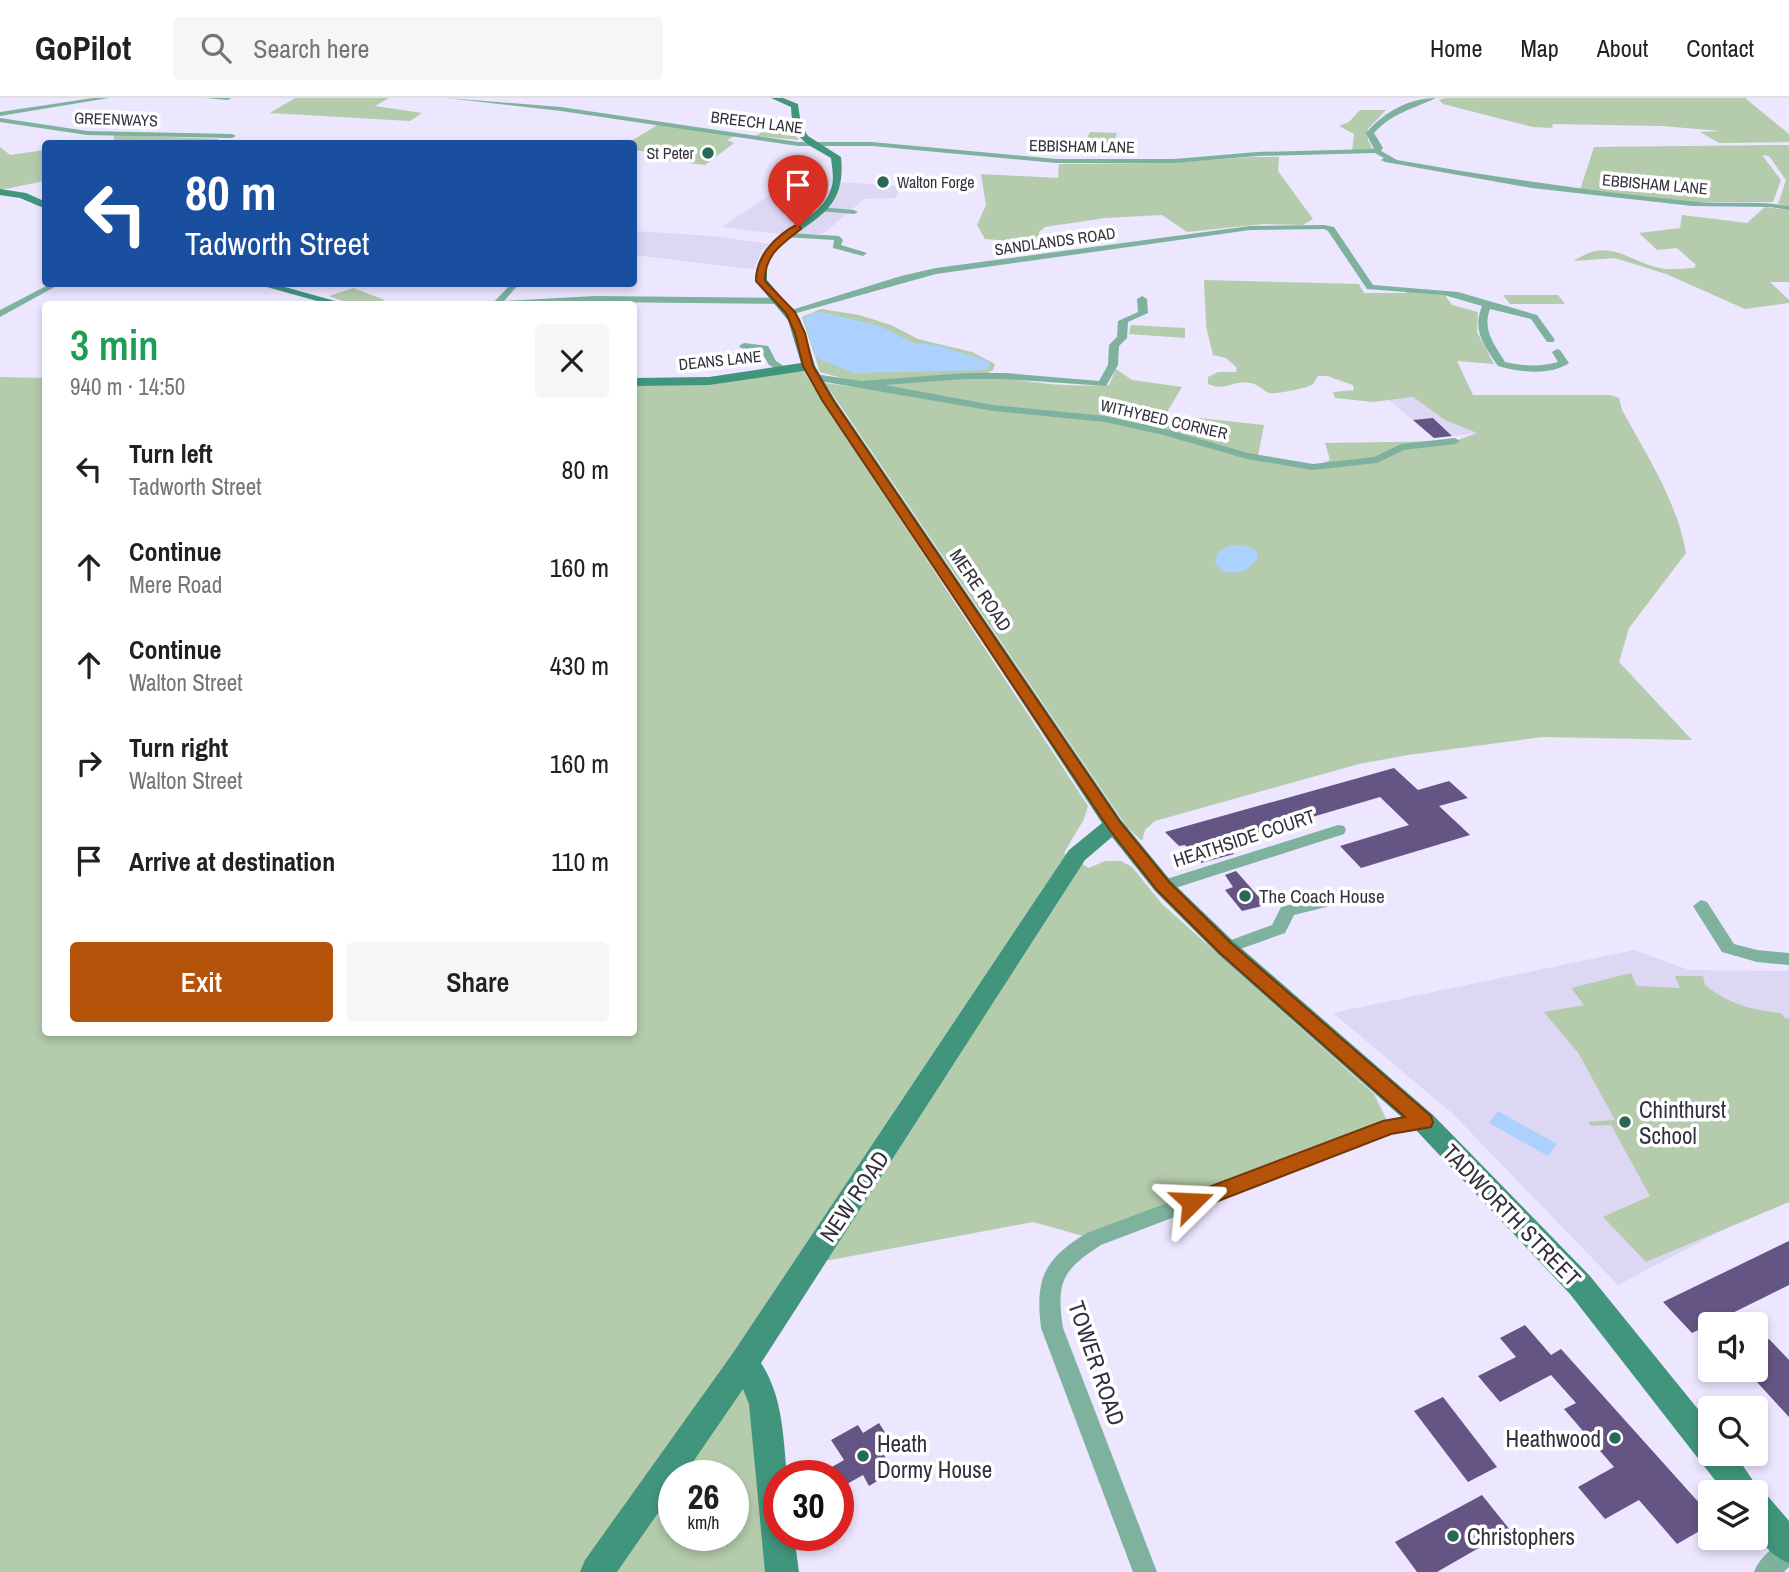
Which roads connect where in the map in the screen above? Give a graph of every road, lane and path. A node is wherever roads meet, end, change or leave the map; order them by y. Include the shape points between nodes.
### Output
1 (106, 98) edge
2 (208, 98) edge
3 (228, 98) edge
4 (449, 98) edge
5 (775, 98) edge
6 (1433, 98) edge
7 (79, 100) edge
8 (0, 114) edge
9 (0, 120) edge
10 (125, 125) dead end
11 (112, 134) junction
12 (233, 136) dead end
13 (810, 143) junction
14 (844, 143) junction
15 (832, 153) junction
16 (1320, 153) junction
17 (1375, 155) junction
18 (0, 192) edge
19 (42, 204) edge
20 (1789, 208) edge
21 (820, 209) junction
22 (854, 212) dead end
23 (787, 235) junction
24 (863, 253) dead end
25 (50, 287) edge
26 (274, 287) edge
27 (512, 287) edge
28 (1142, 299) dead end
29 (328, 301) edge
30 (499, 301) edge
31 (556, 301) edge
32 (780, 301) junction
33 (1488, 305) junction
34 (790, 312) junction
35 (0, 314) edge
36 (1550, 340) dead end
37 (744, 346) dead end
38 (1557, 352) dead end
39 (783, 369) junction
40 (811, 371) junction
41 (637, 382) edge
42 (862, 384) junction
43 (1455, 440) dead end
44 (1114, 825) junction
45 (1338, 830) dead end
46 (1163, 886) junction
47 (1336, 899) dead end
48 (1701, 906) dead end
49 (1226, 948) junction
50 (1789, 959) edge
51 (1424, 1122) junction
52 (744, 1363) junction
53 (1698, 1433) edge
54 (1724, 1466) edge
55 (1735, 1480) edge
56 (1768, 1522) edge
57 (1789, 1549) edge
58 (597, 1572) edge
59 (782, 1572) edge
60 (1145, 1572) edge
61 (1766, 1572) edge

1 - 7 street
2 - 3 street
4 - 13 street, BREECH LANE
5 - 13 main road via 795,106 796,125
6 - 17 street via 1401,107 1378,123 1370,133 1379,148
7 - 8 street
9 - 11 street, GREENWAYS
10 - 11 street
11 - 12 street, GREENWAYS
13 - 14 street, EBBISHAM LANE
13 - 15 main road
14 - 15 street
14 - 16 street, EBBISHAM LANE via 1079,162
15 - 21 main road via 836,157 836,191
16 - 17 street, EBBISHAM LANE
16 - 17 street, EBBISHAM LANE
17 - 20 street, EBBISHAM LANE via 1532,186 1692,204
18 - 19 main road
21 - 22 street
21 - 23 main road
23 - 24 street via 836,238 836,246
23 - 32 main road via 768,252 759,276
25 - 35 street
26 - 29 main road
27 - 30 street
28 - 42 street, WITHYBED CORNER via 1143,313 1123,321 1113,365 1102,384 965,376
31 - 32 street
32 - 34 main road
33 - 34 street, SANDLANDS ROAD via 1438,289 1367,285 1329,227 1250,228 925,273
33 - 36 street via 1534,317
33 - 38 street via 1482,330 1501,364 1560,365
34 - 40 main road, MERE ROAD
37 - 39 street via 765,348 772,363
39 - 40 main road, DEANS LANE
39 - 41 main road, DEANS LANE via 716,381
40 - 42 street, WITHYBED CORNER
40 - 44 main road, MERE ROAD
42 - 43 street, WITHYBED CORNER via 993,408 1114,421 1247,456 1313,467 1377,460 1401,447
44 - 46 main road, TADWORTH STREET
44 - 52 main road, NEW ROAD via 1077,855
45 - 46 street, HEATHSIDE COURT
46 - 49 main road, TADWORTH STREET
47 - 49 street via 1287,911 1279,929
48 - 50 street via 1728,948
49 - 51 main road, TADWORTH STREET
51 - 53 main road, TADWORTH STREET via 1580,1285
51 - 60 street, TOWER ROAD via 1390,1127 1094,1239 1070,1253 1054,1271 1047,1299 1052,1328
52 - 58 main road, NEW ROAD
52 - 59 main road via 760,1387 764,1404
54 - 55 main road
56 - 57 main road
57 - 61 street

